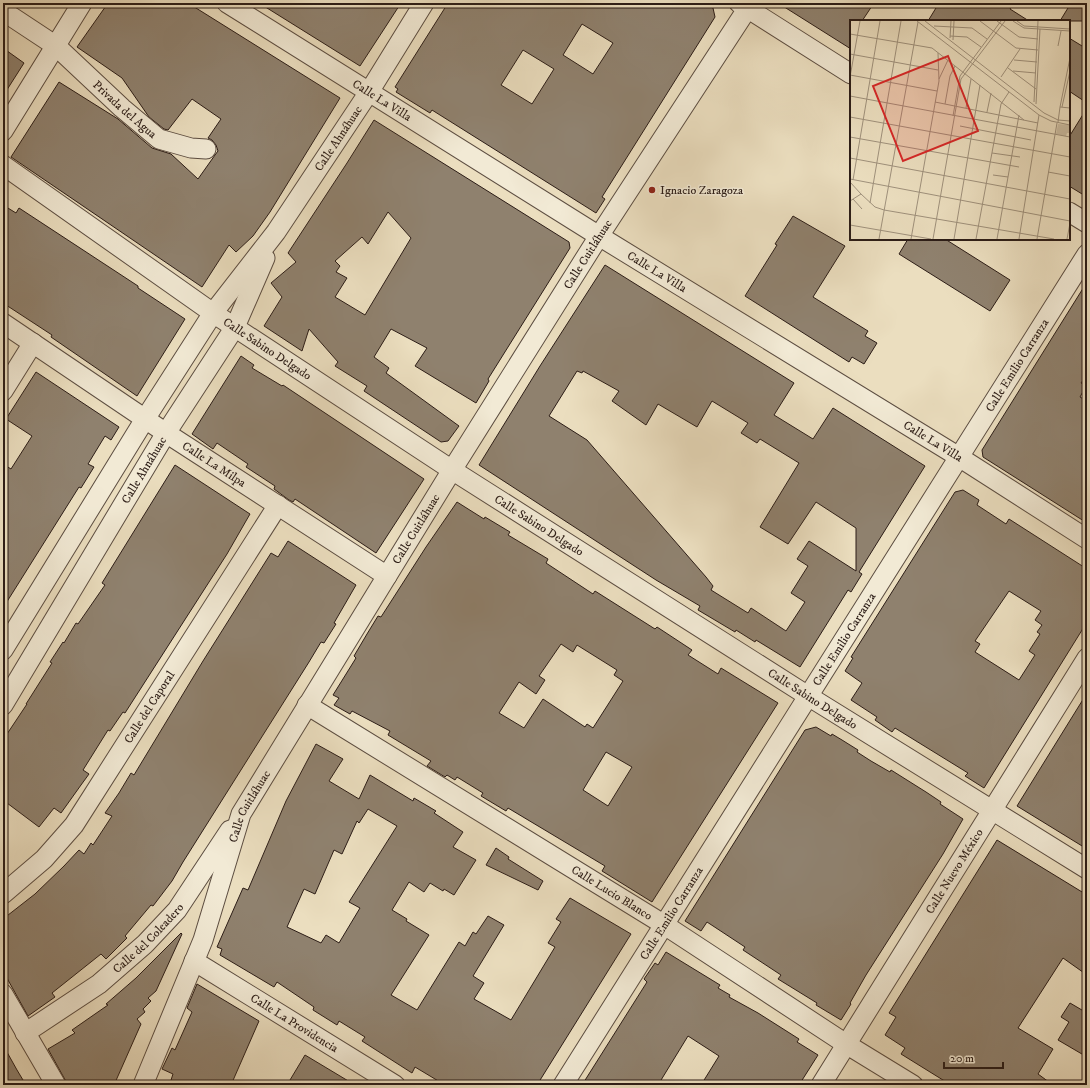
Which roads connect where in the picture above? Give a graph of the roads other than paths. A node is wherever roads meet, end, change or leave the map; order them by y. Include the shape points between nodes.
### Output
1 (82, 3) edge
2 (227, 3) edge
3 (424, 3) edge
4 (746, 5) edge
5 (3, 11) edge
6 (56, 46) junction
7 (850, 73) edge
8 (369, 92) junction
9 (3, 131) edge
10 (206, 149) dead end
11 (3, 165) edge
12 (1070, 213) edge
13 (1087, 223) edge
14 (276, 232) junction
15 (599, 236) junction
16 (1087, 254) edge
17 (213, 313) junction
18 (3, 323) edge
19 (235, 327) junction
20 (33, 343) junction
21 (3, 391) edge
22 (145, 419) junction
23 (166, 433) junction
24 (959, 457) junction
25 (452, 470) junction
26 (278, 506) junction
27 (1087, 539) edge
28 (387, 576) junction
29 (3, 650) edge
30 (1087, 658) edge
31 (808, 696) junction
32 (3, 705) edge
33 (307, 705) junction
34 (993, 810) junction
35 (241, 814) junction
36 (1087, 869) edge
37 (3, 894) edge
38 (663, 924) junction
39 (194, 960) junction
40 (3, 994) edge
41 (25, 1033) junction
42 (846, 1044) junction
43 (56, 1085) edge
44 (143, 1085) edge
45 (395, 1085) edge
46 (563, 1085) edge
47 (821, 1085) edge
48 (913, 1085) edge

1 - 6 street
2 - 8 street, Calle La Villa
3 - 8 street, Calle Ahnáhuac
4 - 7 street
4 - 15 street, Calle Cuitláhuac
5 - 6 street, Privada del Agua
6 - 9 street
6 - 10 street, Privada del Agua via 159,139 191,148
8 - 14 street, Calle Ahnáhuac
8 - 15 street, Calle La Villa
11 - 17 street, Calle Sabino Delgado
12 - 13 street
14 - 17 street, Calle Ahnáhuac
14 - 19 street, Calle Ahnáhuac
15 - 24 street, Calle La Villa
15 - 25 street, Calle Cuitláhuac
16 - 24 street, Calle Emilio Carranza
17 - 19 street, Calle Sabino Delgado
17 - 22 street, Calle Ahnáhuac
18 - 20 street, Calle La Milpa
19 - 23 street, Calle Ahnáhuac
19 - 25 street, Calle Sabino Delgado
20 - 21 street
20 - 22 street, Calle La Milpa
22 - 23 street, Calle La Milpa
22 - 29 street, Calle Ahnáhuac
23 - 26 street, Calle La Milpa
23 - 32 street, Calle Ahnáhuac
24 - 27 street, Calle La Villa
24 - 31 street, Calle Emilio Carranza
25 - 28 street, Calle Cuitláhuac
25 - 31 street, Calle Sabino Delgado
26 - 28 street, Calle La Milpa
26 - 37 street, Calle del Caporal via 74,825 44,859
28 - 33 street, Calle Cuitláhuac
30 - 34 street, Calle Nuevo México
31 - 34 street, Calle Sabino Delgado
31 - 38 street, Calle Emilio Carranza
33 - 35 street, Calle Cuitláhuac
33 - 38 street, Calle Lucio Blanco
34 - 36 street, Calle Sabino Delgado
34 - 42 street, Calle Nuevo México
35 - 39 street, Calle Cuitláhuac via 203,940
35 - 41 street, Calle del Coleadero via 177,910 145,944 98,984
38 - 42 street, Calle Lucio Blanco
38 - 46 street, Calle Emilio Carranza
39 - 44 street, Calle Cuitláhuac
39 - 45 street, Calle La Providencia
40 - 41 street
41 - 43 street
42 - 47 street, Calle Nuevo México
42 - 48 street, Calle Lucio Blanco

